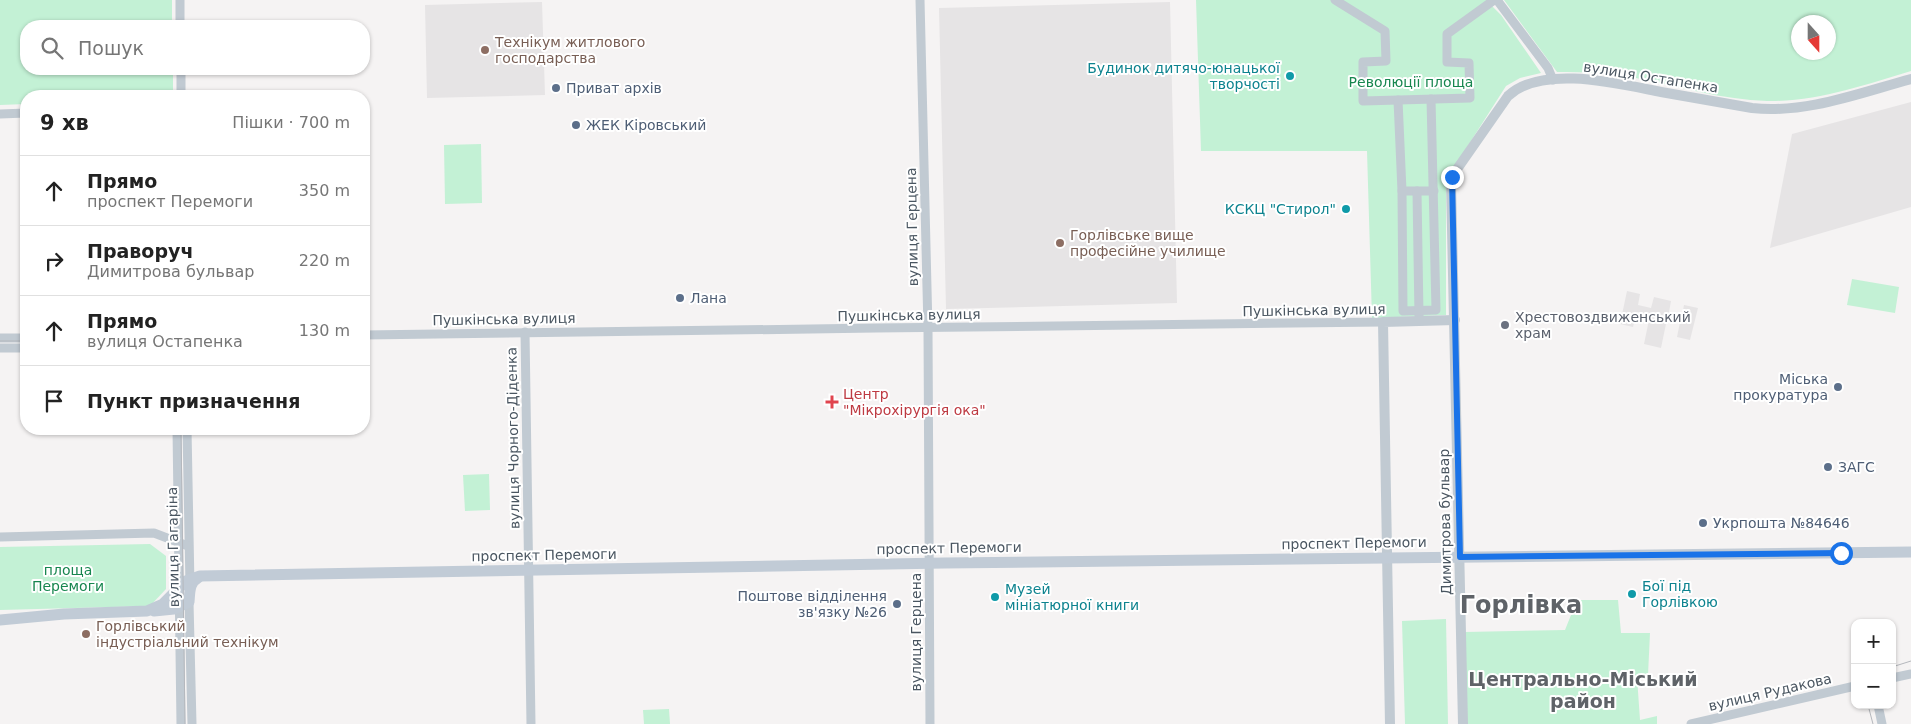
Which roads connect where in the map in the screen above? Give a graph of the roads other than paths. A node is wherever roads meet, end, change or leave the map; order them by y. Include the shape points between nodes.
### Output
1 (180, 0) edge
2 (920, 0) edge
3 (1335, 0) edge
4 (1496, 0) edge
5 (180, 20) edge
6 (181, 75) edge
7 (1911, 79) edge
8 (1553, 80) junction
9 (181, 90) edge
10 (1431, 99) junction
11 (1398, 100) junction
12 (20, 113) edge
13 (0, 114) edge
14 (1402, 191) junction
15 (1417, 191) junction
16 (1434, 192) junction
17 (1419, 310) junction
18 (1455, 320) junction
19 (1383, 322) junction
20 (1419, 322) junction
21 (928, 329) junction
22 (525, 332) junction
23 (370, 335) edge
24 (0, 338) edge
25 (20, 338) edge
26 (0, 348) edge
27 (20, 348) edge
28 (177, 435) edge
29 (187, 435) edge
30 (0, 537) edge
31 (179, 542) junction
32 (188, 546) junction
33 (1911, 552) edge
34 (1460, 557) junction
35 (1387, 558) junction
36 (929, 564) junction
37 (530, 570) junction
38 (190, 582) junction
39 (185, 605) junction
40 (147, 611) junction
41 (0, 620) edge
42 (1911, 674) edge
43 (1896, 677) edge
44 (1851, 687) edge
45 (1879, 709) edge
46 (181, 724) edge
47 (192, 724) edge
48 (531, 724) edge
49 (930, 724) edge
50 (1390, 724) edge
51 (1463, 724) edge
52 (1691, 724) edge
53 (1882, 724) edge

1 - 5 street
2 - 21 street, вулиця Герцена
3 - 11 street via 1385,31 1386,61 1362,62 1363,101
4 - 8 street via 1548,68
4 - 10 street via 1447,34 1446,62 1469,62 1470,98
6 - 9 street
7 - 8 street, вулиця Остапенка via 1803,108 1773,110 1588,79
8 - 18 street, вулиця Остапенка via 1522,86 1508,96 1452,177
10 - 11 street
10 - 16 street
11 - 14 street
12 - 13 street
14 - 15 street
14 - 17 street via 1403,311
15 - 16 street
15 - 17 street
16 - 17 street via 1436,310
17 - 20 street
18 - 20 street, Пушкінська вулиця
18 - 34 street, Димитрова бульвар
19 - 20 street, Пушкінська вулиця
19 - 21 street, Пушкінська вулиця
19 - 35 street
21 - 22 street, Пушкінська вулиця
21 - 36 street, вулиця Герцена
22 - 23 street, Пушкінська вулиця
22 - 37 street, вулиця Чорного-Діденка
24 - 25 street
26 - 27 street
28 - 31 street, вулиця Гагаріна
29 - 32 street, вулиця Гагаріна
30 - 31 street via 154,533
31 - 32 street
31 - 38 street, вулиця Гагаріна
32 - 38 street, вулиця Гагаріна
33 - 34 main road, проспект Перемоги
34 - 35 main road, проспект Перемоги
34 - 51 street, Димитрова бульвар
35 - 36 main road, проспект Перемоги
35 - 50 street
36 - 37 main road, проспект Перемоги
36 - 49 street, вулиця Герцена
37 - 38 main road, проспект Перемоги
37 - 48 street, вулиця Чорного-Діденка
38 - 39 main road, вулиця Гагаріна
38 - 40 main road via 163,604
39 - 40 main road
39 - 46 street, вулиця Гагаріна
39 - 47 street, вулиця Гагаріна
40 - 41 main road
42 - 43 street
44 - 52 street, вулиця Рудакова
45 - 53 street

